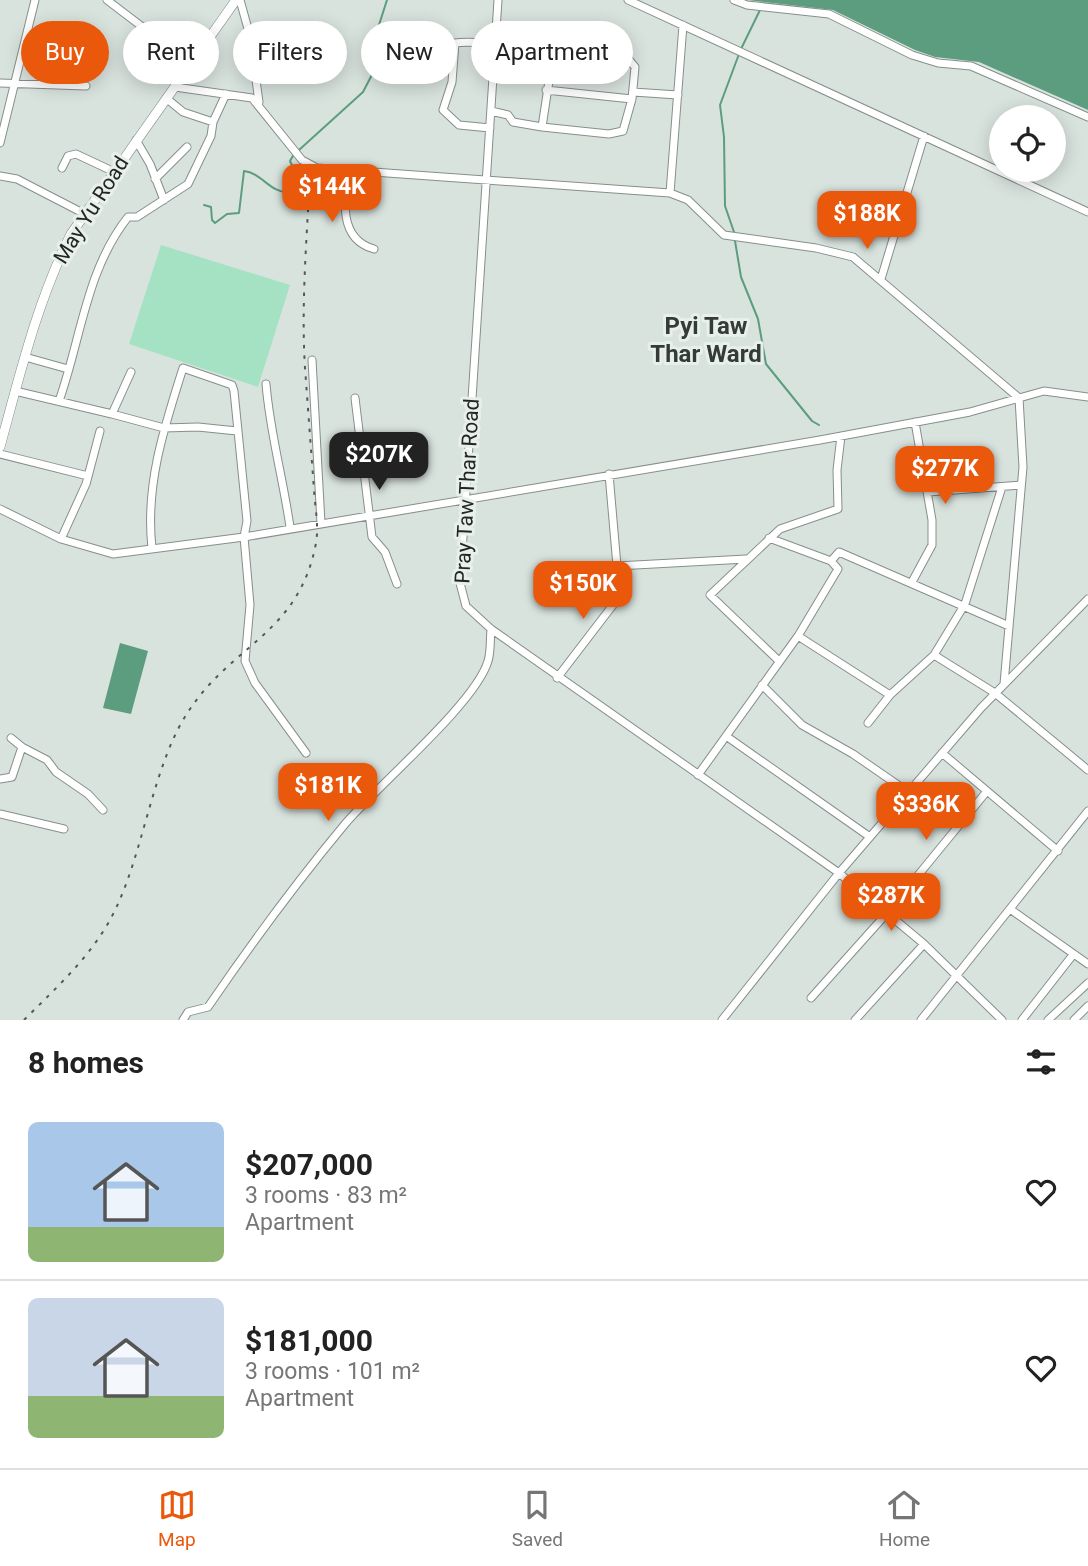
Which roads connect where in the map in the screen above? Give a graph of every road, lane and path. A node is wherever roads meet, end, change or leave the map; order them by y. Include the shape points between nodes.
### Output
1 (35, 0) edge
2 (107, 0) edge
3 (230, 0) edge
4 (238, 0) edge
5 (498, 0) edge
6 (628, 0) edge
7 (734, 0) edge
8 (135, 21) edge
9 (216, 21) edge
10 (497, 21) edge
11 (219, 24) edge
12 (682, 25) junction
13 (471, 43) edge
14 (633, 64) edge
15 (15, 82) junction
16 (0, 83) edge
17 (172, 84) edge
18 (177, 84) edge
19 (493, 84) edge
20 (547, 84) edge
21 (86, 86) dead end
22 (175, 87) junction
23 (546, 90) junction
24 (226, 94) junction
25 (678, 95) junction
26 (633, 96) junction
27 (166, 99) junction
28 (259, 103) junction
29 (491, 111) junction
30 (1088, 117) edge
31 (213, 122) junction
32 (542, 127) junction
33 (490, 128) junction
34 (925, 136) junction
35 (136, 140) junction
36 (0, 143) edge
37 (187, 148) dead end
38 (62, 168) dead end
39 (108, 169) junction
40 (349, 171) junction
41 (0, 176) edge
42 (155, 179) junction
43 (486, 181) junction
44 (670, 192) junction
45 (163, 200) junction
46 (79, 211) junction
47 (1088, 212) edge
48 (374, 249) dead end
49 (881, 279) junction
50 (25, 357) junction
51 (312, 360) dead end
52 (68, 369) junction
53 (131, 372) dead end
54 (266, 384) dead end
55 (15, 391) junction
56 (1088, 397) edge
57 (355, 398) dead end
58 (1019, 398) junction
59 (59, 401) junction
60 (112, 414) junction
61 (915, 422) junction
62 (0, 426) edge
63 (164, 428) junction
64 (100, 431) dead end
65 (237, 432) junction
66 (841, 436) junction
67 (0, 447) edge
68 (0, 454) edge
69 (610, 474) junction
70 (88, 477) junction
71 (1021, 485) junction
72 (1002, 487) junction
73 (928, 492) junction
74 (467, 497) junction
75 (0, 509) edge
76 (368, 515) junction
77 (321, 523) junction
78 (290, 527) junction
79 (244, 537) junction
80 (769, 538) junction
81 (61, 539) junction
82 (152, 548) junction
83 (746, 559) junction
84 (831, 561) junction
85 (617, 566) junction
86 (912, 582) junction
87 (397, 584) dead end
88 (1088, 599) edge
89 (965, 604) junction
90 (1009, 626) junction
91 (491, 629) junction
92 (798, 636) junction
93 (934, 655) junction
94 (779, 661) junction
95 (557, 678) junction
96 (1004, 684) junction
97 (762, 685) junction
98 (995, 693) junction
99 (890, 695) junction
100 (868, 723) dead end
101 (726, 736) junction
102 (11, 738) dead end
103 (22, 747) junction
104 (306, 753) dead end
105 (942, 753) junction
106 (1088, 770) edge
107 (698, 775) junction
108 (0, 779) edge
109 (987, 791) junction
110 (908, 792) junction
111 (103, 810) dead end
112 (1088, 811) edge
113 (0, 814) edge
114 (64, 829) dead end
115 (870, 837) junction
116 (1058, 851) junction
117 (839, 873) junction
118 (1010, 909) junction
119 (888, 912) junction
120 (925, 944) junction
121 (1072, 956) junction
122 (1088, 965) edge
123 (956, 977) junction
124 (1088, 983) edge
125 (811, 998) dead end
126 (1088, 1006) edge
127 (183, 1020) edge
128 (722, 1020) edge
129 (855, 1020) edge
130 (921, 1020) edge
131 (1002, 1020) edge
132 (1022, 1020) edge
133 (1048, 1020) edge
134 (1074, 1020) edge

1 - 15 street
2 - 8 street
3 - 9 main road, May Yu Road
4 - 11 main road, May Yu Road
4 - 28 street via 250,36
5 - 10 street, Pray Taw Thar Road
6 - 12 street
7 - 30 street via 829,14 912,55 971,66
12 - 25 street
12 - 34 street
13 - 33 street via 456,43 452,82 443,110 459,125
14 - 26 street
15 - 16 street
15 - 21 street
15 - 36 street
17 - 39 main road, May Yu Road
18 - 22 main road, May Yu Road
19 - 29 street, Pray Taw Thar Road
20 - 23 street
22 - 24 street
22 - 27 main road, May Yu Road
23 - 26 street
23 - 32 street
24 - 28 street
24 - 31 street
25 - 26 street
25 - 44 street
26 - 32 street via 626,124 618,134
27 - 31 street via 183,112
27 - 35 main road, May Yu Road
28 - 40 street via 299,156 317,168
29 - 32 street via 508,115 513,122
29 - 33 street, Pray Taw Thar Road
31 - 45 street via 188,184
33 - 43 street, Pray Taw Thar Road
34 - 47 street
34 - 49 street
35 - 42 street
35 - 50 main road, May Yu Road via 71,234 43,295
37 - 42 street
38 - 39 street via 68,156 76,154
39 - 46 main road, May Yu Road
40 - 43 street
40 - 48 street via 344,216 352,232
41 - 46 street via 17,179
42 - 45 street
43 - 44 street
43 - 74 street, Pray Taw Thar Road
44 - 49 street via 688,200 724,235 853,257
45 - 52 street via 128,217 107,247
46 - 62 main road, May Yu Road via 50,261 38,293
49 - 58 street
50 - 52 street
50 - 55 main road, May Yu Road
51 - 77 street
52 - 59 street
53 - 60 street
54 - 78 street via 270,433 282,472
55 - 59 street
55 - 67 main road, May Yu Road
56 - 58 street via 1044,391
57 - 76 street
58 - 61 street
58 - 71 street
59 - 60 street
60 - 63 street
61 - 66 street
61 - 73 street
63 - 65 street
63 - 65 street via 183,368 232,385
63 - 82 street via 155,461
64 - 70 street
65 - 79 street via 247,521
66 - 69 street
66 - 80 street via 838,509 780,529
68 - 70 street
69 - 74 street
69 - 85 street
70 - 81 street
71 - 72 street
71 - 90 street
72 - 73 street
72 - 89 street
73 - 86 street via 932,545
74 - 76 street
74 - 91 street, Pray Taw Thar Road via 461,591 468,609
75 - 81 street
76 - 77 street
76 - 87 street via 372,537 386,552
77 - 78 street
78 - 79 street
79 - 82 street
79 - 104 street via 250,605 245,661 254,682
80 - 83 street
80 - 84 street
81 - 82 street via 113,554
83 - 85 street
83 - 94 street via 710,595
84 - 86 street via 839,552
84 - 92 street via 838,569
85 - 95 street via 615,601
86 - 89 street
88 - 96 street
89 - 90 street
89 - 93 street
90 - 96 street
91 - 95 street, Pray Taw Thar Road
91 - 127 street via 488,662 466,697 346,822 260,930 208,1007 188,1012
92 - 94 street
92 - 99 street
93 - 98 street
93 - 99 street
94 - 97 street
95 - 107 street, Pray Taw Thar Road
96 - 98 street
97 - 101 street
97 - 110 street via 802,725
98 - 105 street
98 - 106 street
99 - 100 street
101 - 107 street
101 - 115 street
102 - 103 street
103 - 108 street via 12,777
103 - 111 street via 47,760
105 - 109 street
105 - 110 street
107 - 117 street, Pray Taw Thar Road
109 - 116 street
109 - 119 street
110 - 115 street
112 - 116 street
113 - 114 street
115 - 117 street
116 - 118 street
117 - 119 street, Pray Taw Thar Road
117 - 128 street
118 - 121 street
118 - 123 street
119 - 120 street, Pray Taw Thar Road
119 - 125 street
120 - 123 street, Pray Taw Thar Road
120 - 129 street
121 - 122 street
121 - 132 street
123 - 130 street
123 - 131 street, Pray Taw Thar Road
124 - 133 street
126 - 134 street

